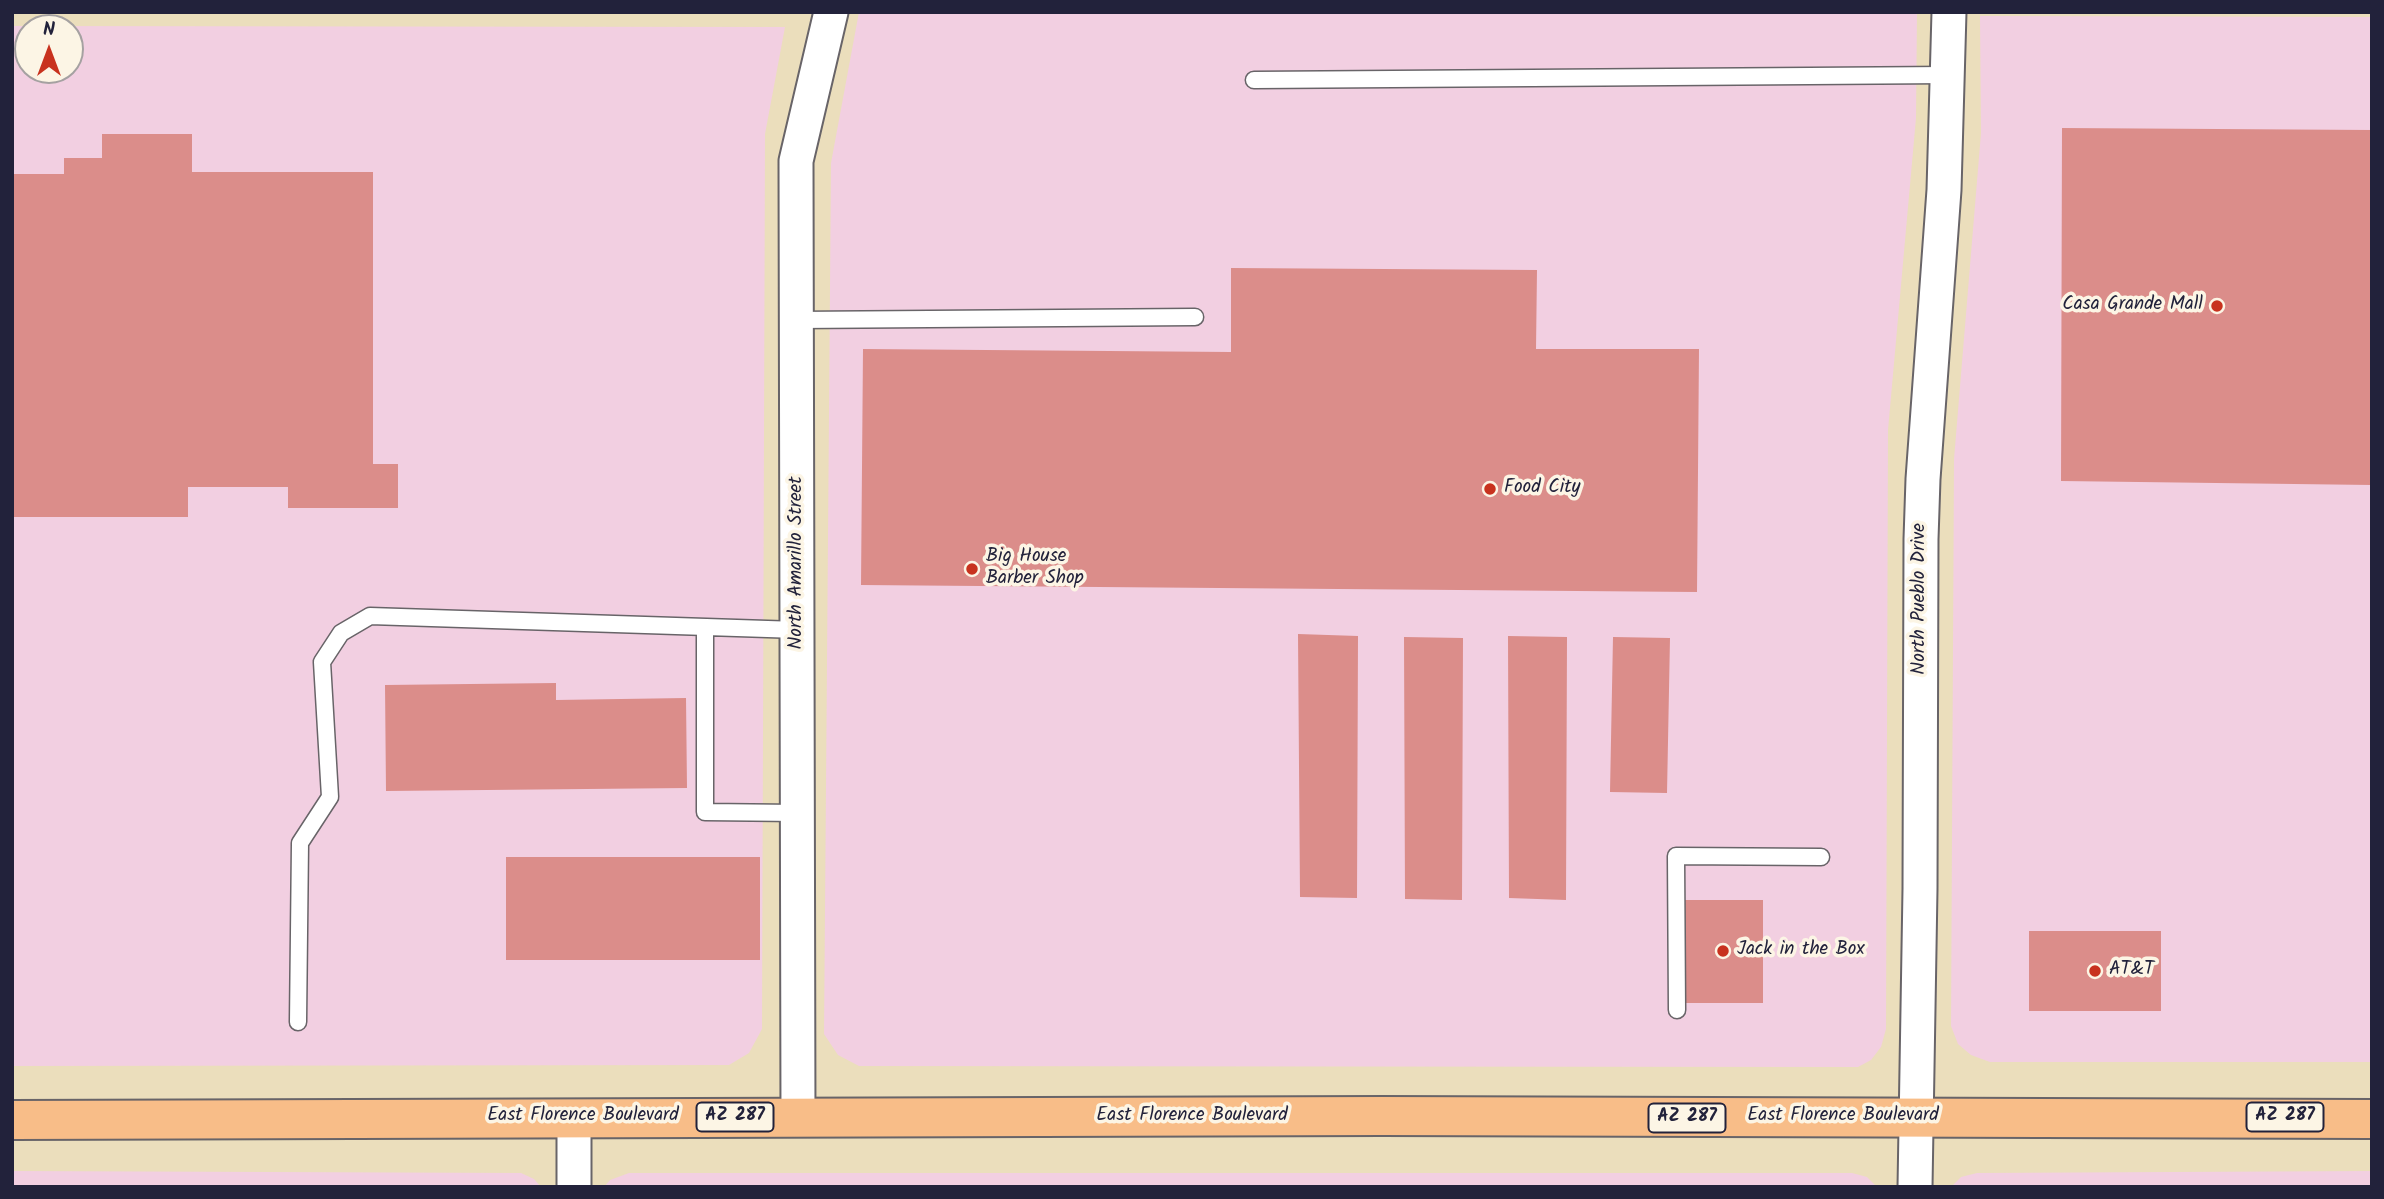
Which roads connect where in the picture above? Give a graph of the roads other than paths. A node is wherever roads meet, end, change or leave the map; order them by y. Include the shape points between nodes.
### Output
1 (831, 12) edge
2 (1949, 12) edge
3 (1948, 75) junction
4 (1254, 80) dead end
5 (1195, 317) dead end
6 (797, 320) junction
7 (705, 626) junction
8 (798, 630) junction
9 (798, 813) junction
10 (1821, 857) dead end
11 (1678, 1010) dead end
12 (298, 1021) dead end
13 (1916, 1116) junction
14 (574, 1117) junction
15 (798, 1118) junction
16 (2372, 1119) edge
17 (12, 1120) edge
18 (574, 1187) edge
19 (1916, 1187) edge

1 - 6 street, North Amarillo Street via 796,161
2 - 3 street, North Pueblo Drive
3 - 4 lane
3 - 13 street, North Pueblo Drive via 1921,515
5 - 6 lane
6 - 8 street, North Amarillo Street
7 - 8 lane
7 - 9 lane via 705,812
7 - 12 lane via 370,616 341,633 322,662 330,797 300,843
8 - 9 street, North Amarillo Street
9 - 15 street, North Amarillo Street
10 - 11 lane via 1676,856
13 - 15 main road, East Florence Boulevard / AZ 287
13 - 16 main road, East Florence Boulevard / AZ 287
13 - 19 street, North Pueblo Drive
14 - 15 main road, East Florence Boulevard / AZ 287
14 - 17 main road, East Florence Boulevard / AZ 287
14 - 18 street

